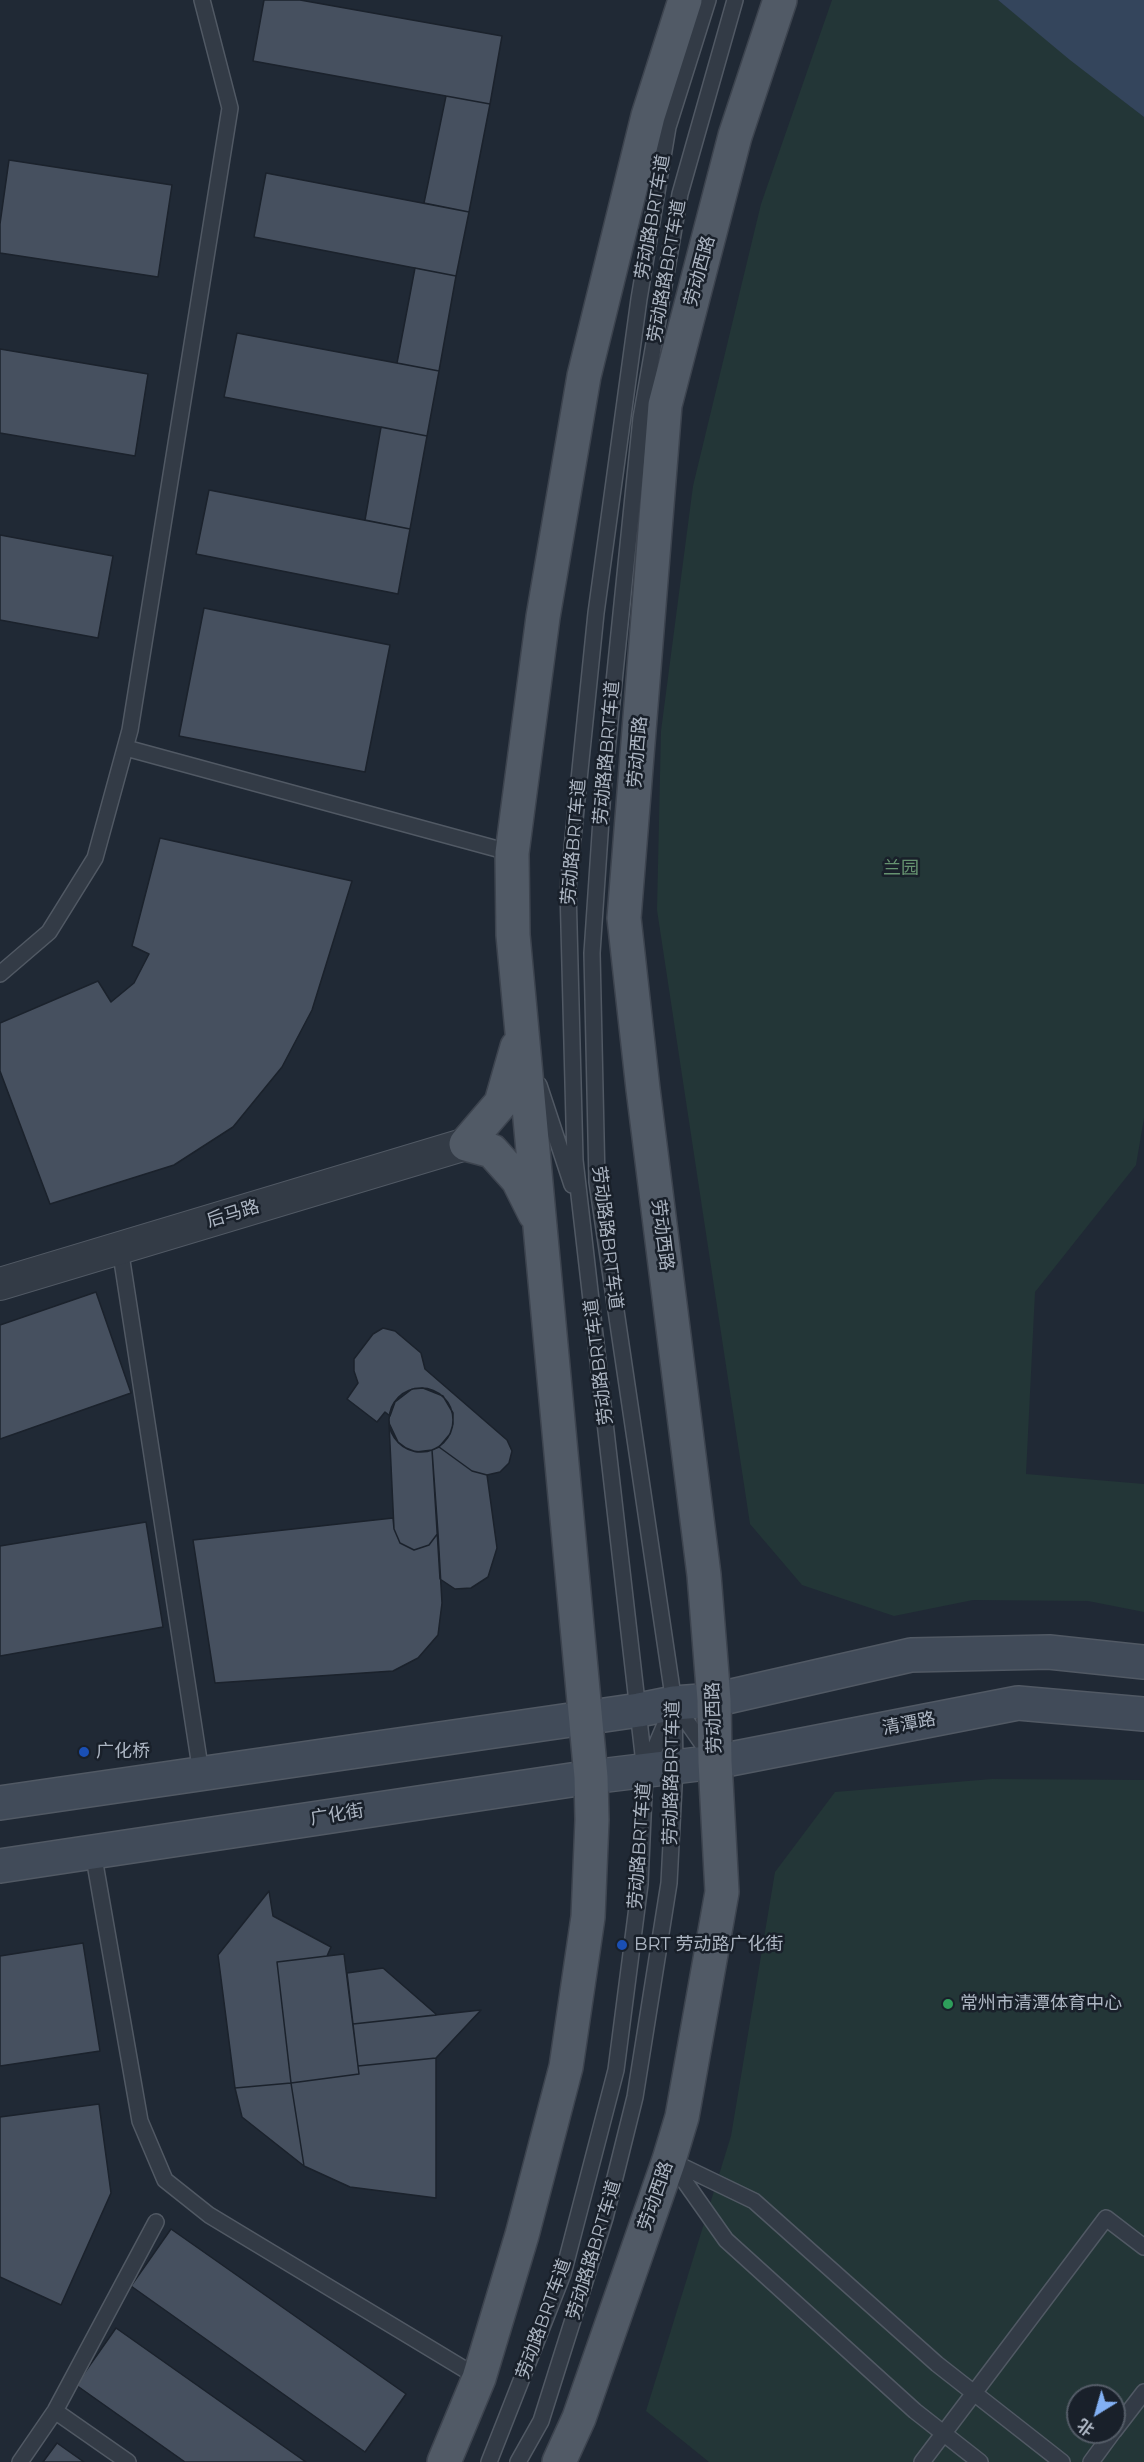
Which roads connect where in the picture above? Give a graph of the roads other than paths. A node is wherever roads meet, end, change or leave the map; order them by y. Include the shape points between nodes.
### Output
1 (202, 0) edge
2 (685, 0) edge
3 (708, 0) edge
4 (735, 0) edge
5 (780, 0) edge
6 (126, 748) junction
7 (512, 853) junction
8 (0, 974) edge
9 (522, 1031) junction
10 (466, 1144) junction
11 (583, 1220) junction
12 (540, 1222) junction
13 (120, 1248) junction
14 (0, 1284) edge
15 (1144, 1662) edge
16 (714, 1700) junction
17 (674, 1703) junction
18 (639, 1710) junction
19 (1144, 1714) edge
20 (584, 1717) junction
21 (715, 1762) junction
22 (660, 1769) junction
23 (201, 1773) junction
24 (591, 1777) junction
25 (0, 1803) edge
26 (93, 1852) junction
27 (0, 1866) edge
28 (669, 2160) junction
29 (156, 2222) dead end
30 (1144, 2247) edge
31 (479, 2378) junction
32 (1144, 2392) edge
33 (974, 2393) junction
34 (55, 2410) junction
35 (1126, 2416) edge
36 (943, 2434) junction
37 (1105, 2444) edge
38 (20, 2462) edge
39 (128, 2462) edge
40 (444, 2462) edge
41 (489, 2462) edge
42 (518, 2462) edge
43 (559, 2462) edge
44 (922, 2462) edge
45 (980, 2462) edge
46 (1062, 2462) edge
47 (1091, 2462) edge

1 - 6 lane via 230,108
2 - 7 main road via 651,105 584,376 543,618
3 - 11 lane, 劳动路BRT车道 via 668,127 639,299 596,613 572,842 568,912 575,1160
4 - 17 lane, 劳动路路BRT车道 via 680,194 641,418 603,790 592,953 597,1182
5 - 16 main road, 劳动西路 via 735,136 665,405 624,918 704,1575
6 - 7 lane
6 - 8 lane via 95,858 49,932
7 - 9 main road via 513,935
9 - 10 main road via 501,1103
9 - 11 lane
9 - 12 main road
10 - 12 main road via 492,1151 518,1180
10 - 13 street, 后马路
11 - 18 lane, 劳动路BRT车道
12 - 20 main road
13 - 14 street, 后马路
13 - 23 lane
15 - 16 main road via 1049,1652 911,1654
16 - 17 main road
16 - 21 main road, 劳动西路
17 - 18 main road
17 - 21 lane
17 - 22 lane, 劳动路路BRT车道
17 - 22 lane
18 - 20 main road
18 - 22 lane, 劳动路BRT车道
19 - 21 main road, 清潭路 via 1018,1703
20 - 23 main road
20 - 24 main road
21 - 22 main road, 清潭路
21 - 28 main road, 劳动西路 via 722,1892 682,2117
22 - 24 main road, 广化街
22 - 41 lane, 劳动路BRT车道 via 640,1884 616,2070 563,2274
22 - 42 lane, 劳动路路BRT车道 via 669,1883 635,2097 605,2218 541,2421
23 - 25 main road
24 - 26 main road, 广化街
24 - 31 main road via 588,1917 566,2067
26 - 27 main road, 广化街
26 - 31 lane via 140,2121 165,2180 209,2215
28 - 33 lane via 754,2200
28 - 36 lane via 726,2240
28 - 43 main road, 劳动西路 via 579,2418
29 - 34 lane
30 - 33 lane via 1106,2218
31 - 40 main road
32 - 35 lane
33 - 36 lane
33 - 46 lane
34 - 38 lane
34 - 39 lane
36 - 44 lane
36 - 45 lane
37 - 47 lane

